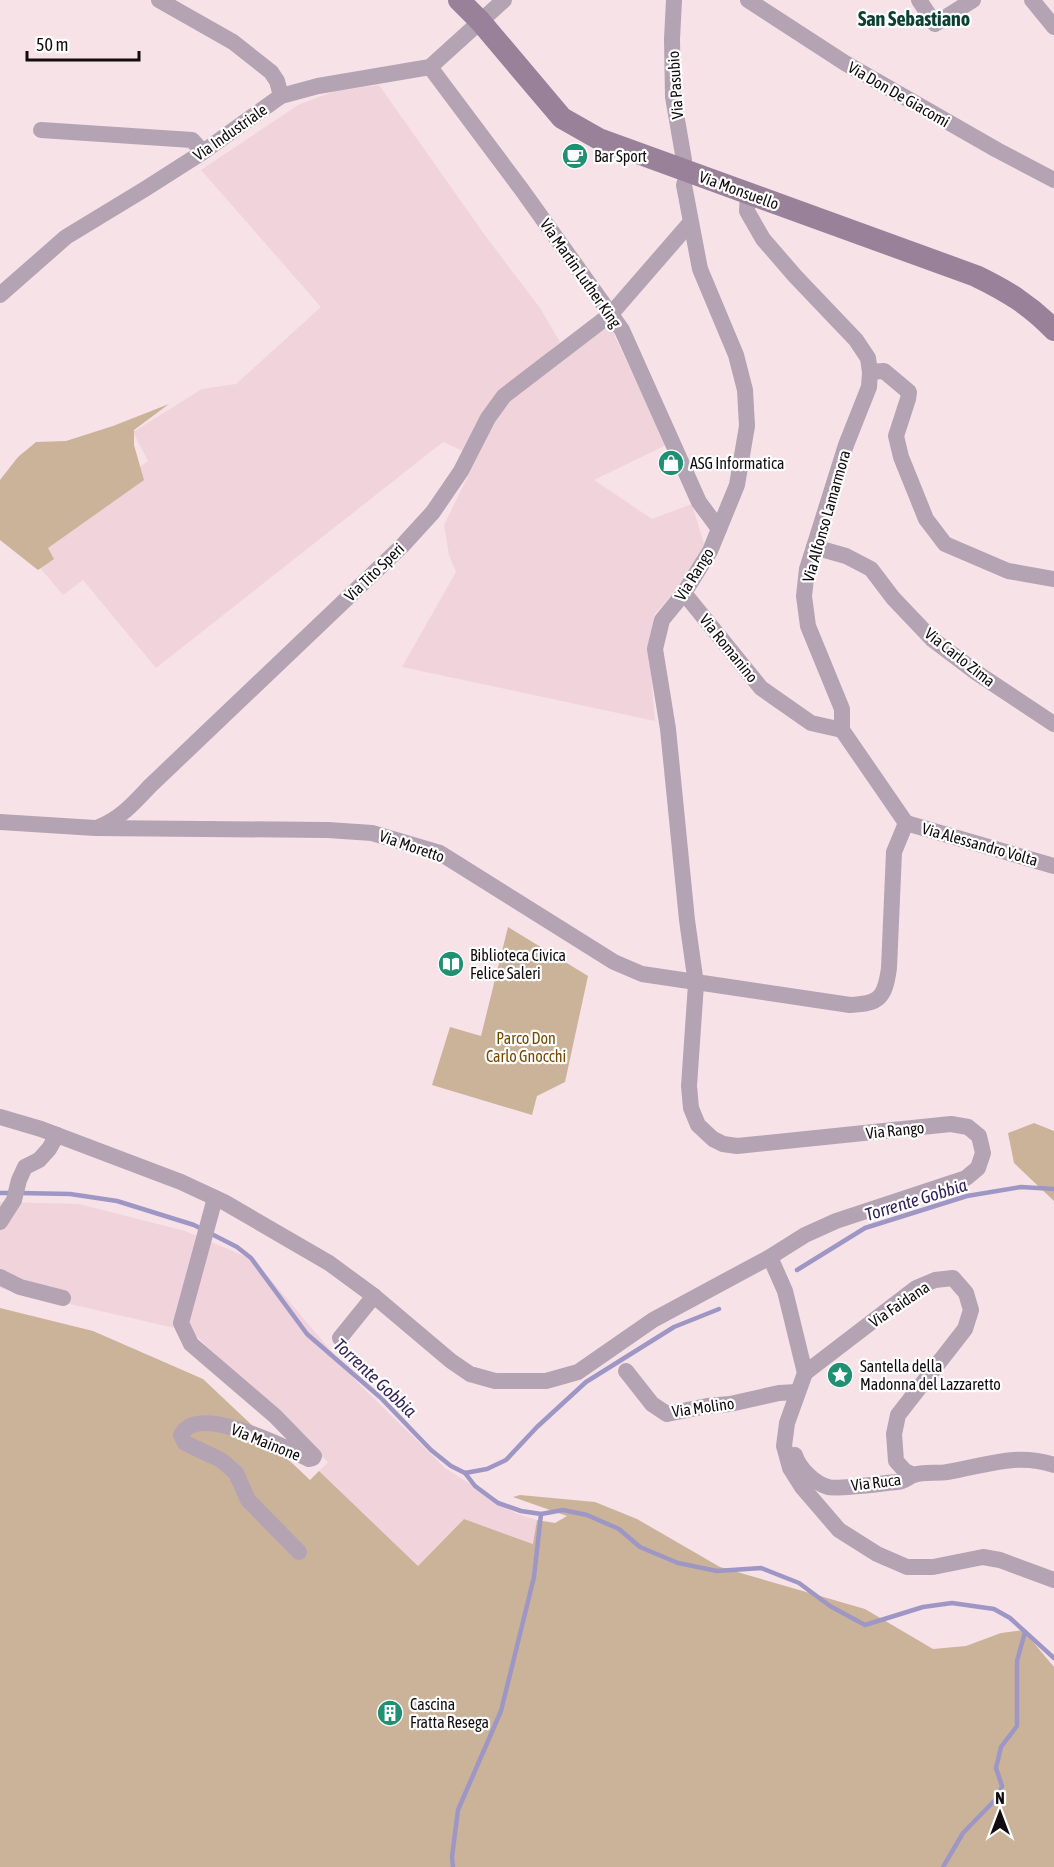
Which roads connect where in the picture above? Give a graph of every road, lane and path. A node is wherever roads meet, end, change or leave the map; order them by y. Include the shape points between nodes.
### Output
1 (159, 0) edge
2 (459, 0) edge
3 (504, 0) edge
4 (674, 0) edge
5 (750, 0) edge
6 (919, 0) edge
7 (973, 0) edge
8 (1032, 0) edge
9 (480, 21) junction
10 (1054, 27) edge
11 (430, 67) junction
12 (281, 96) junction
13 (41, 130) dead end
14 (203, 152) junction
15 (686, 171) junction
16 (1054, 180) edge
17 (748, 194) junction
18 (690, 224) junction
19 (0, 295) edge
20 (611, 314) junction
21 (1054, 330) edge
22 (870, 372) junction
23 (719, 529) junction
24 (814, 547) junction
25 (1054, 579) edge
26 (684, 593) junction
27 (1054, 724) edge
28 (842, 730) junction
29 (0, 822) edge
30 (906, 823) junction
31 (95, 828) junction
32 (1054, 866) edge
33 (696, 984) junction
34 (0, 1117) edge
35 (57, 1135) junction
36 (212, 1204) junction
37 (0, 1222) edge
38 (770, 1257) junction
39 (0, 1277) edge
40 (374, 1296) junction
41 (63, 1298) dead end
42 (340, 1338) dead end
43 (626, 1371) dead end
44 (805, 1373) junction
45 (795, 1400) junction
46 (1054, 1465) edge
47 (914, 1475) junction
48 (299, 1552) dead end
49 (1054, 1580) edge

1 - 12 street via 233,42 271,72
2 - 9 main road, Via Monsuello
3 - 9 street
4 - 15 street, Via Pasubio via 674,97
5 - 16 street, Via Don De Giacomi via 845,63
6 - 7 street via 935,24
8 - 10 street
9 - 11 street
9 - 15 main road, Via Monsuello via 562,118 599,139
11 - 12 street, Via Industriale
11 - 20 street, Via Martin Luther King
12 - 14 street, Via Industriale
13 - 14 street via 192,140
14 - 19 street, Via Industriale via 66,237
15 - 17 main road, Via Monsuello
15 - 18 street, Via Rango via 684,186
17 - 21 main road, Via Monsuello via 976,276 1037,312
17 - 22 street via 747,211 763,239 856,340 868,358
18 - 20 street, Via Tito Speri
18 - 23 street, Via Rango via 700,269 736,355 745,390 747,426 737,485
20 - 23 street, Via Martin Luther King via 622,330 699,502
20 - 31 street, Via Tito Speri via 504,396 461,471 433,512 402,546 125,812
22 - 24 street, Via Alfonso Lamarmora
22 - 25 street via 884,371 909,392 896,436 926,519 945,544 1008,571
23 - 26 street, Via Rango
24 - 27 street, Via Carlo Zima via 846,556 871,569 932,639
24 - 28 street, Via Alfonso Lamarmora via 804,596 808,626 842,709
26 - 28 street, Via Romanino via 761,688 811,723
26 - 33 street, Via Rango via 662,620 655,649 668,729
28 - 30 street, Via Alfonso Lamarmora
29 - 31 street
30 - 32 street, Via Alessandro Volta
30 - 33 street via 894,852 889,968 880,998 868,1005 850,1005
31 - 33 street, Via Moretto via 372,832 440,853 614,962 655,978
33 - 38 street, Via Rango via 688,1086 698,1125 712,1139 737,1146 951,1124 968,1127 979,1136 983,1153 978,1168 966,1178 836,1221
34 - 35 street
35 - 36 street via 181,1182
35 - 37 street via 39,1160 25,1167 14,1200
36 - 40 street via 320,1257
36 - 48 street, Via Mainone via 181,1323 191,1344 275,1416 314,1456 309,1459 223,1424 197,1424 187,1427 181,1435 185,1443 221,1460 236,1473 248,1500
38 - 40 street via 653,1320 578,1372 546,1381 495,1381 470,1374
38 - 44 street via 785,1291
39 - 41 street via 20,1287
40 - 42 street
43 - 45 street, Via Molino via 652,1404 667,1414 779,1393
44 - 45 street, Via Faidana
44 - 47 street, Via Faidana via 916,1288 952,1278 966,1293 971,1310 965,1329 898,1415 894,1434 896,1461
45 - 47 street, Via Ruca via 792,1444 797,1461 812,1478 829,1488 905,1481
45 - 49 street, Via Faidana via 784,1446 790,1468 839,1530 907,1567 933,1567 983,1557
46 - 47 street, Via Ruca via 1005,1459

